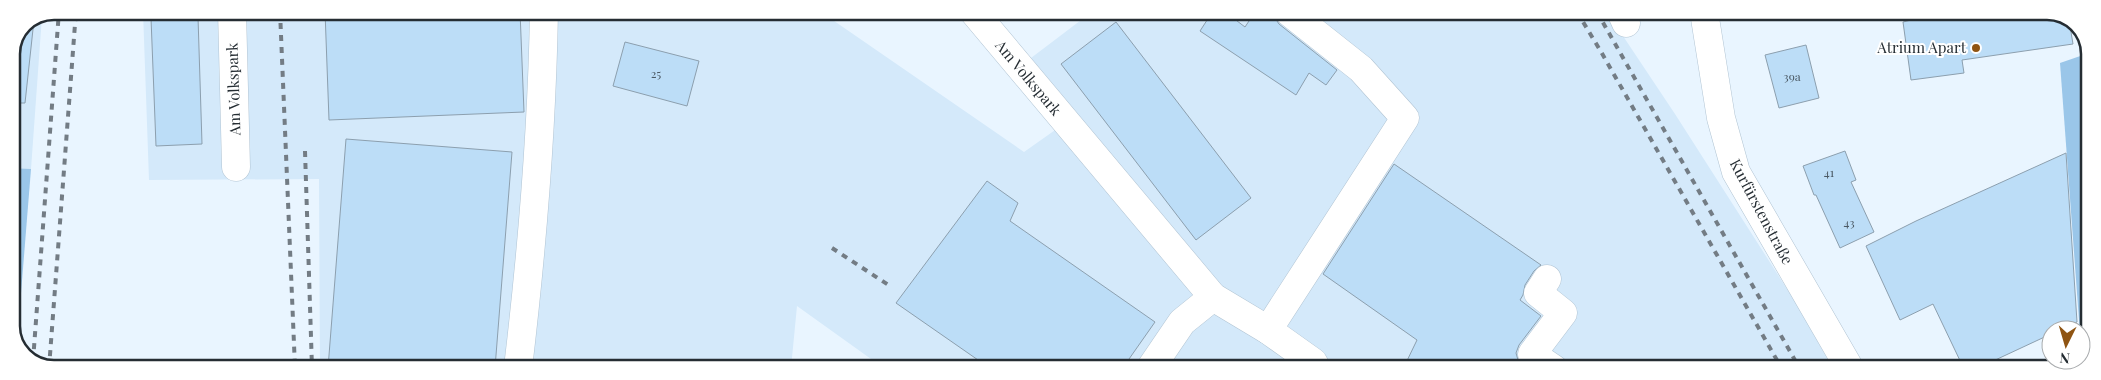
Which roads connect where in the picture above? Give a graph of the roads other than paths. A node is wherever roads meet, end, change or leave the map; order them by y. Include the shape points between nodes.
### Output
1 (232, 20) edge
2 (544, 20) edge
3 (980, 20) edge
4 (1298, 20) edge
5 (1705, 20) edge
6 (236, 167) dead end
7 (1547, 279) dead end
8 (1213, 297) junction
9 (1268, 330) junction
10 (519, 360) edge
11 (1156, 360) edge
12 (1310, 360) edge
13 (1541, 360) edge
14 (1845, 360) edge

1 - 6 street, Am Volkspark
2 - 10 street via 538,164
3 - 8 street, Am Volkspark
4 - 9 street via 1361,69 1405,118
5 - 14 street, Kurfürstenstraße via 1721,118 1736,172
7 - 13 street via 1538,293 1562,313 1532,354
8 - 9 street, Am Volkspark
8 - 11 street via 1182,322
9 - 12 street, Am Volkspark

